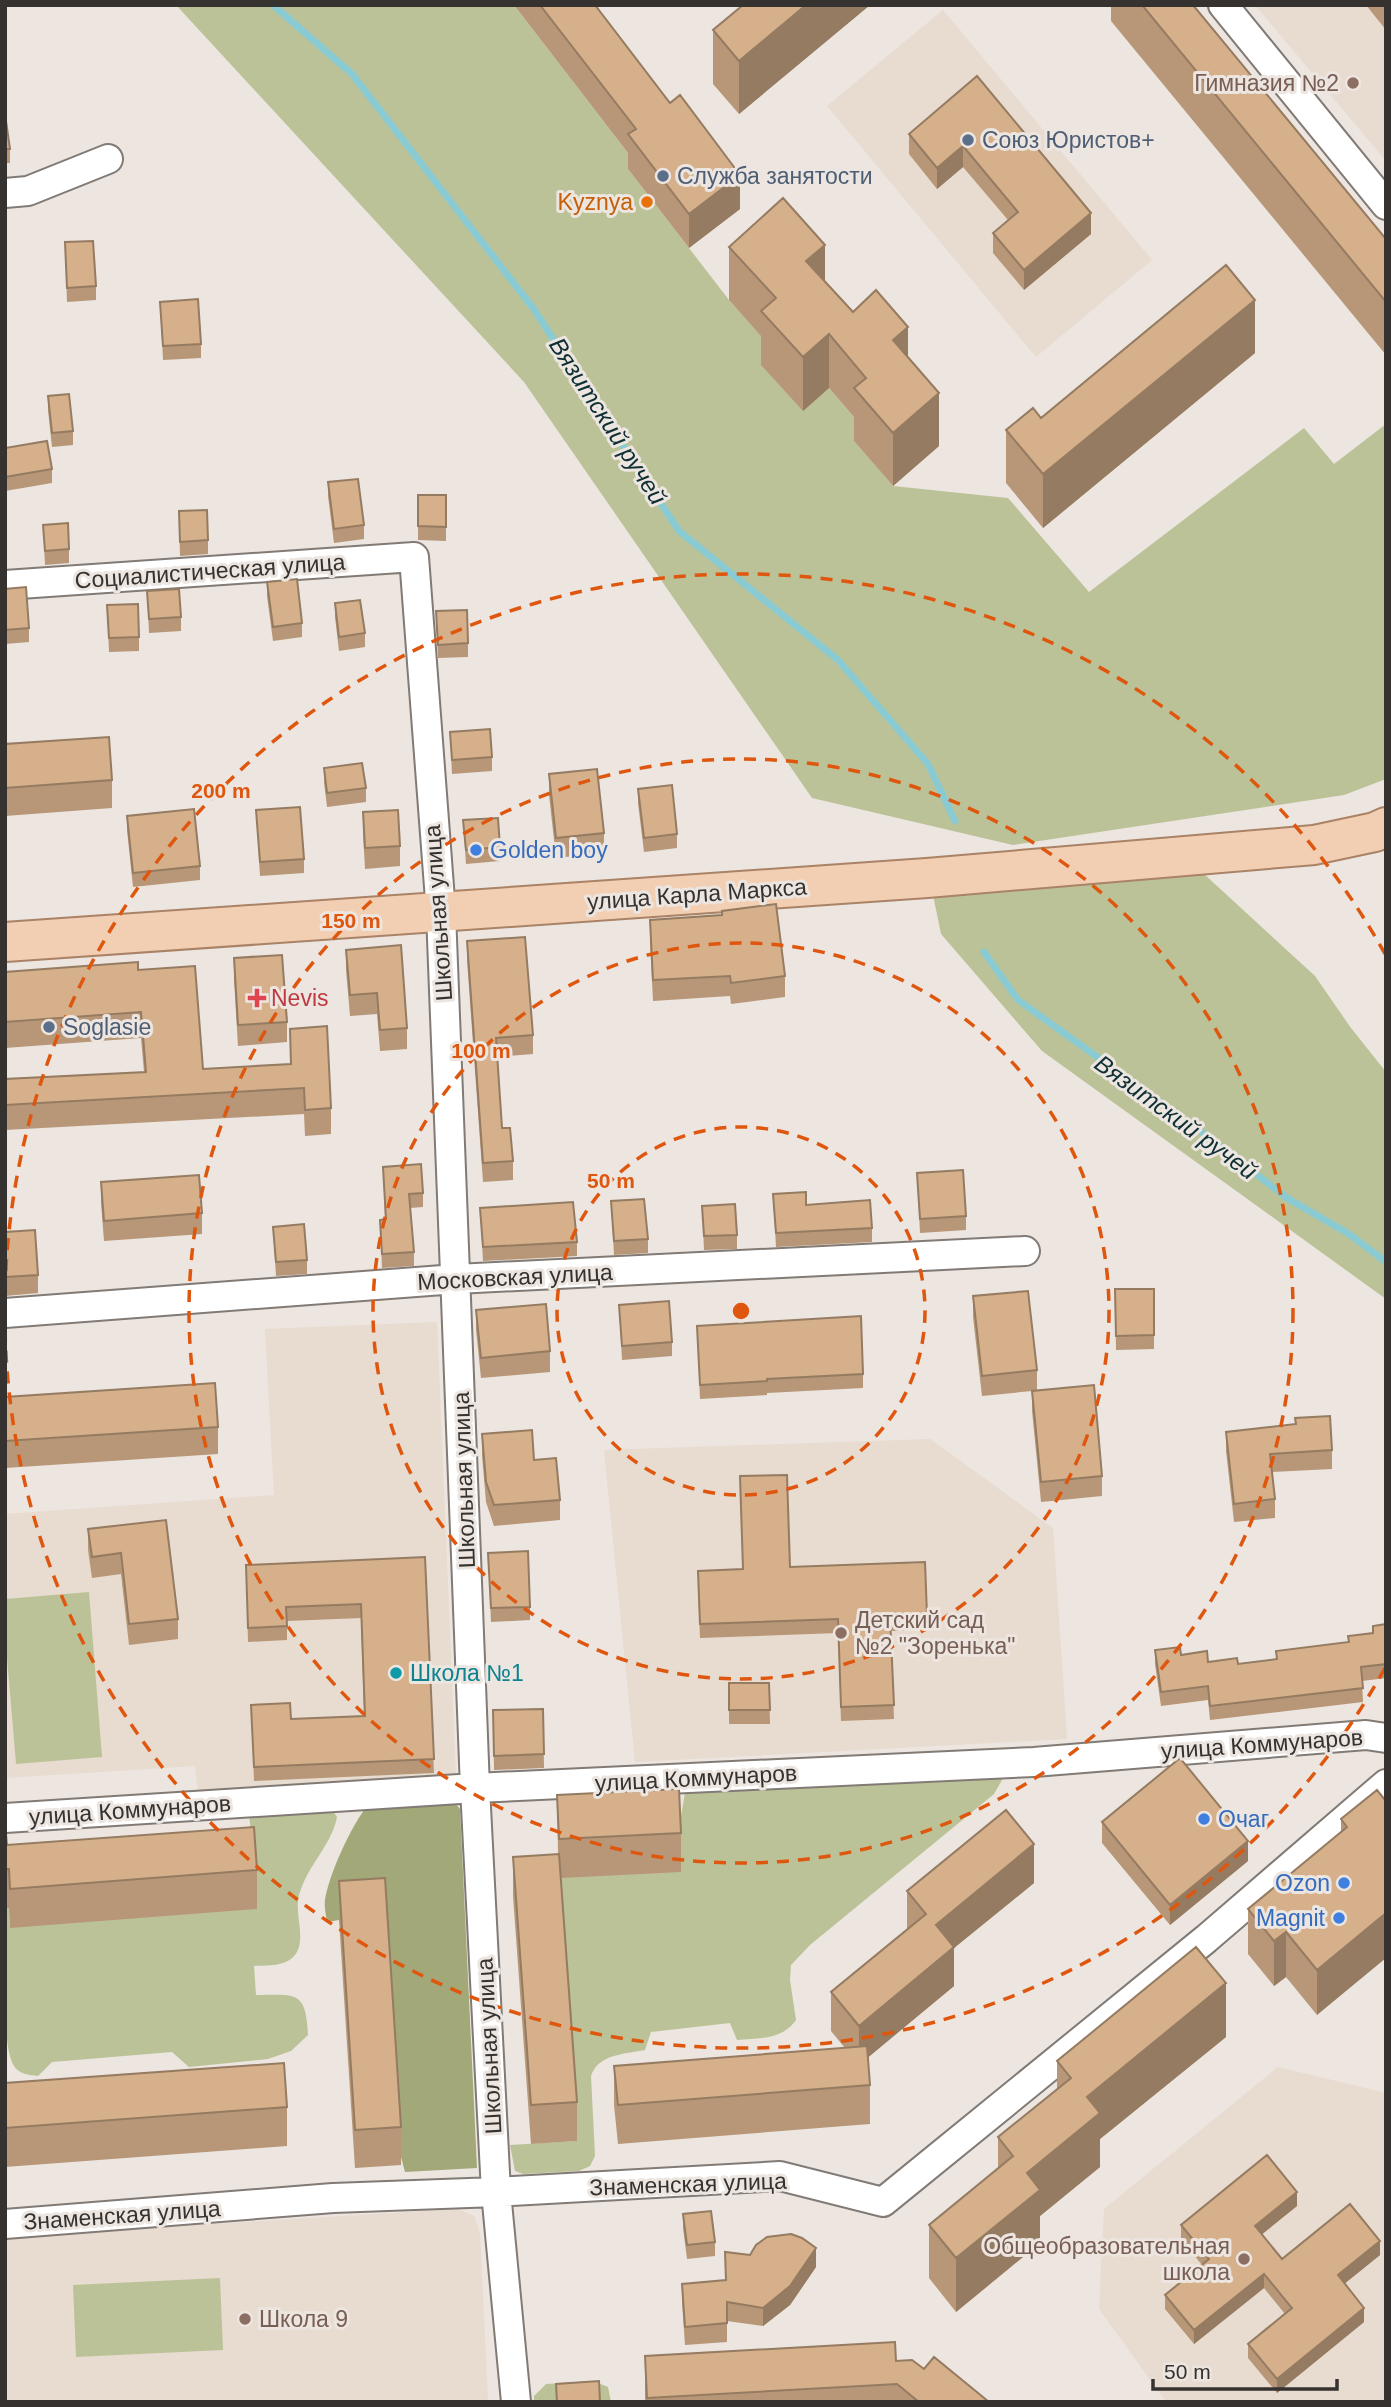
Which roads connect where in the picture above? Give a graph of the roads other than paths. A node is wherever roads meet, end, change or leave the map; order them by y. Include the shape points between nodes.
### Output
1 (1223, 5) edge
2 (108, 159) dead end
3 (5, 193) edge
4 (1386, 205) edge
5 (414, 557) joint
6 (5, 585) edge
7 (1386, 827) edge
8 (440, 913) junction
9 (5, 942) edge
10 (1025, 1251) dead end
11 (456, 1279) junction
12 (5, 1313) edge
13 (1386, 1738) edge
14 (1386, 1784) edge
15 (475, 1788) junction
16 (5, 1818) edge
17 (496, 2192) junction
18 (5, 2224) edge
19 (516, 2402) edge

1 - 4 street
2 - 3 street via 28,191
5 - 6 street, Социалистическая улица
5 - 8 street, Школьная улица
7 - 8 main road, улица Карла Маркса via 1314,845
8 - 9 main road, улица Карла Маркса
8 - 11 street, Школьная улица
10 - 11 street, Московская улица
11 - 12 street, Московская улица
11 - 15 street, Школьная улица
13 - 15 street, улица Коммунаров via 1366,1735 1034,1762
14 - 17 street, Знаменская улица via 1206,1939 883,2202 780,2176
15 - 16 street, улица Коммунаров
15 - 17 street, Школьная улица
17 - 18 street, Знаменская улица via 333,2198
17 - 19 street, Школьная улица

